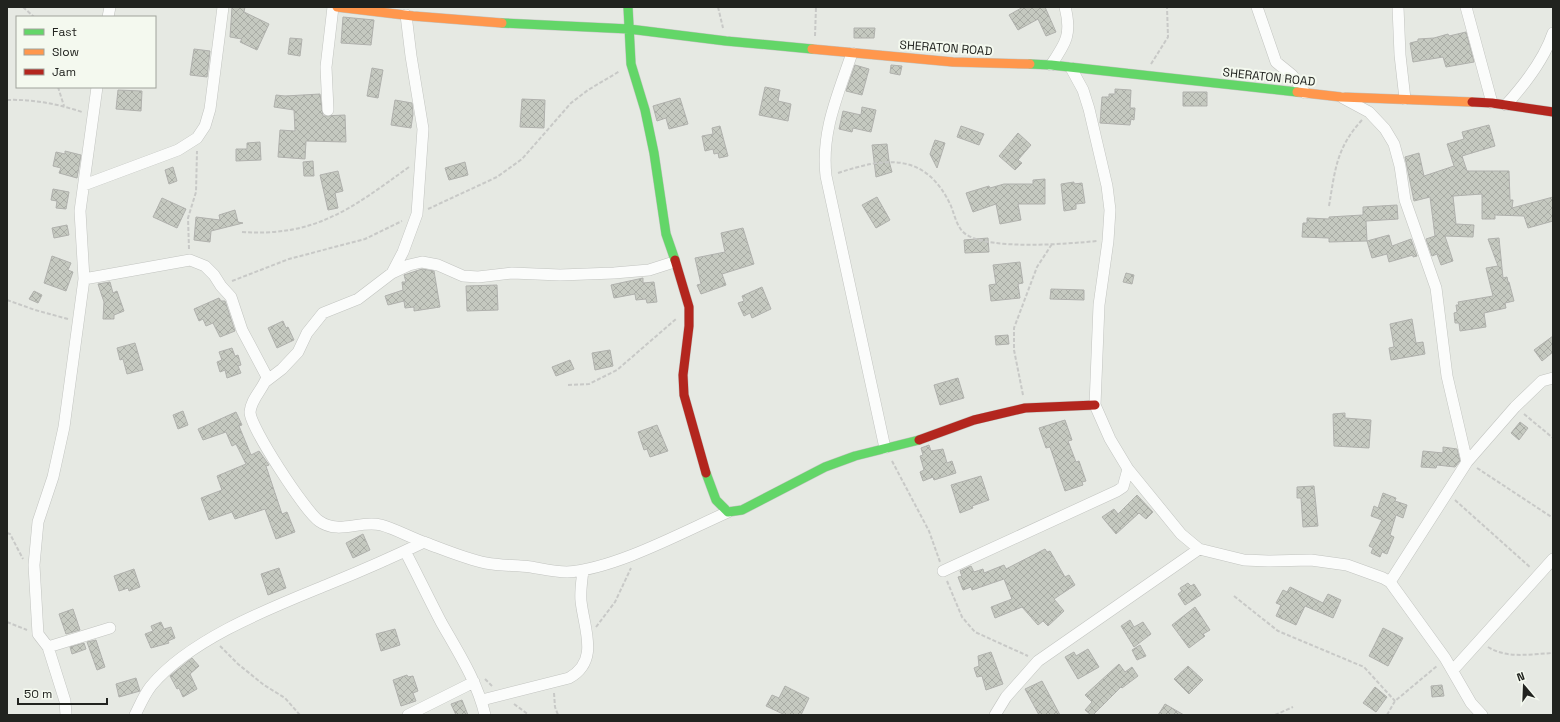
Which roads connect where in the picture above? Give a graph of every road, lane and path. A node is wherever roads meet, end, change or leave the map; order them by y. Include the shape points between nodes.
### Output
1 (23, 7) edge
2 (223, 7) edge
3 (333, 7) edge
4 (337, 7) edge
5 (628, 7) edge
6 (718, 7) edge
7 (816, 7) edge
8 (1065, 7) edge
9 (1167, 7) edge
10 (1257, 7) edge
11 (1398, 7) edge
12 (1466, 7) edge
13 (406, 15) junction
14 (33, 16) edge
15 (629, 28) junction
16 (1553, 33) edge
17 (726, 41) junction
18 (815, 50) junction
19 (852, 53) junction
20 (631, 64) junction
21 (1051, 65) junction
22 (1071, 68) junction
23 (1142, 76) junction
24 (58, 88) edge
25 (97, 88) edge
26 (1305, 93) junction
27 (1341, 97) junction
28 (1405, 99) junction
29 (7, 100) edge
30 (1492, 103) junction
31 (1506, 105) junction
32 (64, 106) junction
33 (328, 110) dead end
34 (1369, 112) junction
35 (1553, 112) edge
36 (93, 116) junction
37 (198, 138) junction
38 (420, 160) junction
39 (826, 176) junction
40 (84, 185) junction
41 (1329, 206) dead end
42 (417, 214) junction
43 (242, 232) dead end
44 (1108, 241) junction
45 (1052, 244) junction
46 (190, 260) junction
47 (674, 262) junction
48 (392, 273) junction
49 (84, 280) junction
50 (221, 286) junction
51 (7, 300) edge
52 (689, 307) junction
53 (77, 321) junction
54 (1553, 378) edge
55 (265, 382) junction
56 (568, 385) dead end
57 (1095, 405) junction
58 (1515, 407) junction
59 (1025, 408) junction
60 (1553, 438) edge
61 (885, 448) junction
62 (1467, 462) junction
63 (1128, 469) junction
64 (1447, 493) junction
65 (728, 512) junction
66 (1553, 518) edge
67 (7, 533) edge
68 (424, 542) junction
69 (1199, 549) junction
70 (641, 550) junction
71 (405, 551) junction
72 (1553, 559) edge
73 (25, 562) dead end
74 (583, 570) junction
75 (943, 571) dead end
76 (1540, 575) junction
77 (1390, 582) junction
78 (1234, 596) dead end
79 (7, 622) edge
80 (110, 628) dead end
81 (38, 634) junction
82 (588, 637) junction
83 (212, 638) junction
84 (1479, 642) junction
85 (48, 647) junction
86 (1553, 653) edge
87 (1445, 658) junction
88 (1453, 670) junction
89 (555, 681) junction
90 (474, 682) junction
91 (501, 695) junction
92 (482, 700) junction
93 (1395, 701) junction
94 (1293, 707) dead end
95 (66, 715) edge
96 (135, 715) edge
97 (300, 715) edge
98 (408, 715) edge
99 (485, 715) edge
100 (529, 715) edge
101 (558, 715) edge
102 (995, 715) edge
103 (1275, 715) edge
104 (1387, 715) edge
105 (1482, 715) edge

1 - 14 path
2 - 37 street via 210,109
3 - 33 street via 326,67
4 - 13 street, SHERATON ROAD
5 - 15 street
6 - 17 path
7 - 18 path
8 - 21 street via 1069,24 1065,41
9 - 23 path via 1168,37
10 - 26 street via 1276,62 1292,75
11 - 28 street
12 - 30 street
13 - 15 street, SHERATON ROAD via 472,21
13 - 38 street via 423,129
15 - 17 street, SHERATON ROAD
15 - 20 street
16 - 31 street via 1529,79
17 - 18 street, SHERATON ROAD
18 - 19 street, SHERATON ROAD
19 - 21 street, SHERATON ROAD via 953,62
19 - 39 street via 829,122 824,156
20 - 42 path via 571,103 522,159 497,177
20 - 47 street via 645,110 666,234
21 - 22 street, SHERATON ROAD
22 - 23 street, SHERATON ROAD
22 - 44 street via 1083,90 1089,109 1107,186 1110,210
23 - 26 street, SHERATON ROAD
24 - 32 path
25 - 36 street
26 - 27 street, SHERATON ROAD
27 - 28 street, SHERATON ROAD
27 - 34 street
28 - 30 street, SHERATON ROAD
29 - 32 path
30 - 31 street, SHERATON ROAD
31 - 35 street, SHERATON ROAD
32 - 36 path
34 - 41 path via 1346,139 1337,160
34 - 62 street via 1385,129 1394,144 1405,200 1436,288 1447,376
36 - 40 street
37 - 40 street via 178,150
37 - 46 path via 196,192 188,218 187,233
38 - 42 street
38 - 43 path via 357,205 332,217 284,232
39 - 45 path via 881,161 902,163 922,170 934,179 943,190 956,222 965,234 980,241
39 - 61 street
40 - 49 street via 80,211
42 - 48 street
42 - 50 path via 365,240 289,259
44 - 45 path
44 - 57 street via 1099,305
45 - 59 path via 1037,267 1014,328 1014,350
46 - 49 street
46 - 50 street via 205,266
47 - 48 street via 649,270 614,273 512,273 478,276 463,276 438,265 422,262
47 - 52 street
48 - 55 street via 358,299 323,313 298,352
49 - 53 street
50 - 55 street via 230,297 242,330 265,372
51 - 53 path
52 - 56 path via 617,370 589,384
52 - 65 street via 683,375 684,395 700,455 716,500
53 - 81 street via 64,427 53,477 38,522 34,564
54 - 58 street via 1542,381
55 - 68 street via 251,406 250,414 254,425 285,478 318,520 338,528 365,524 382,525
57 - 59 street
57 - 63 street via 1110,439
58 - 60 path
58 - 62 street
59 - 61 street via 974,420 909,443
61 - 65 street via 825,467 742,510
62 - 64 street
62 - 66 path
63 - 69 street via 1182,534
63 - 75 street via 1123,487 1117,491
64 - 76 path
64 - 77 street
65 - 70 street
67 - 73 path via 10,534
68 - 71 street
68 - 74 street via 486,563 550,571
69 - 77 street via 1244,560 1311,560 1347,565
69 - 102 street via 1038,661 1006,697
70 - 74 street
70 - 82 path via 615,602
71 - 83 street via 290,600
71 - 90 street
72 - 76 street
74 - 82 street via 581,600
76 - 84 street
77 - 87 street
78 - 93 path via 1278,631 1364,667
79 - 81 path
80 - 85 street
81 - 85 street
82 - 89 street via 584,666 569,678
83 - 96 street via 165,672 151,686
83 - 97 path via 238,664 284,698
84 - 86 path via 1494,651 1509,655
84 - 88 street
85 - 95 street via 65,701
87 - 88 street
87 - 93 path
88 - 105 street via 1471,703
89 - 91 street
89 - 101 path via 554,695
90 - 92 street
90 - 98 street
91 - 92 street
91 - 100 path
92 - 99 street
93 - 104 path
94 - 103 path

